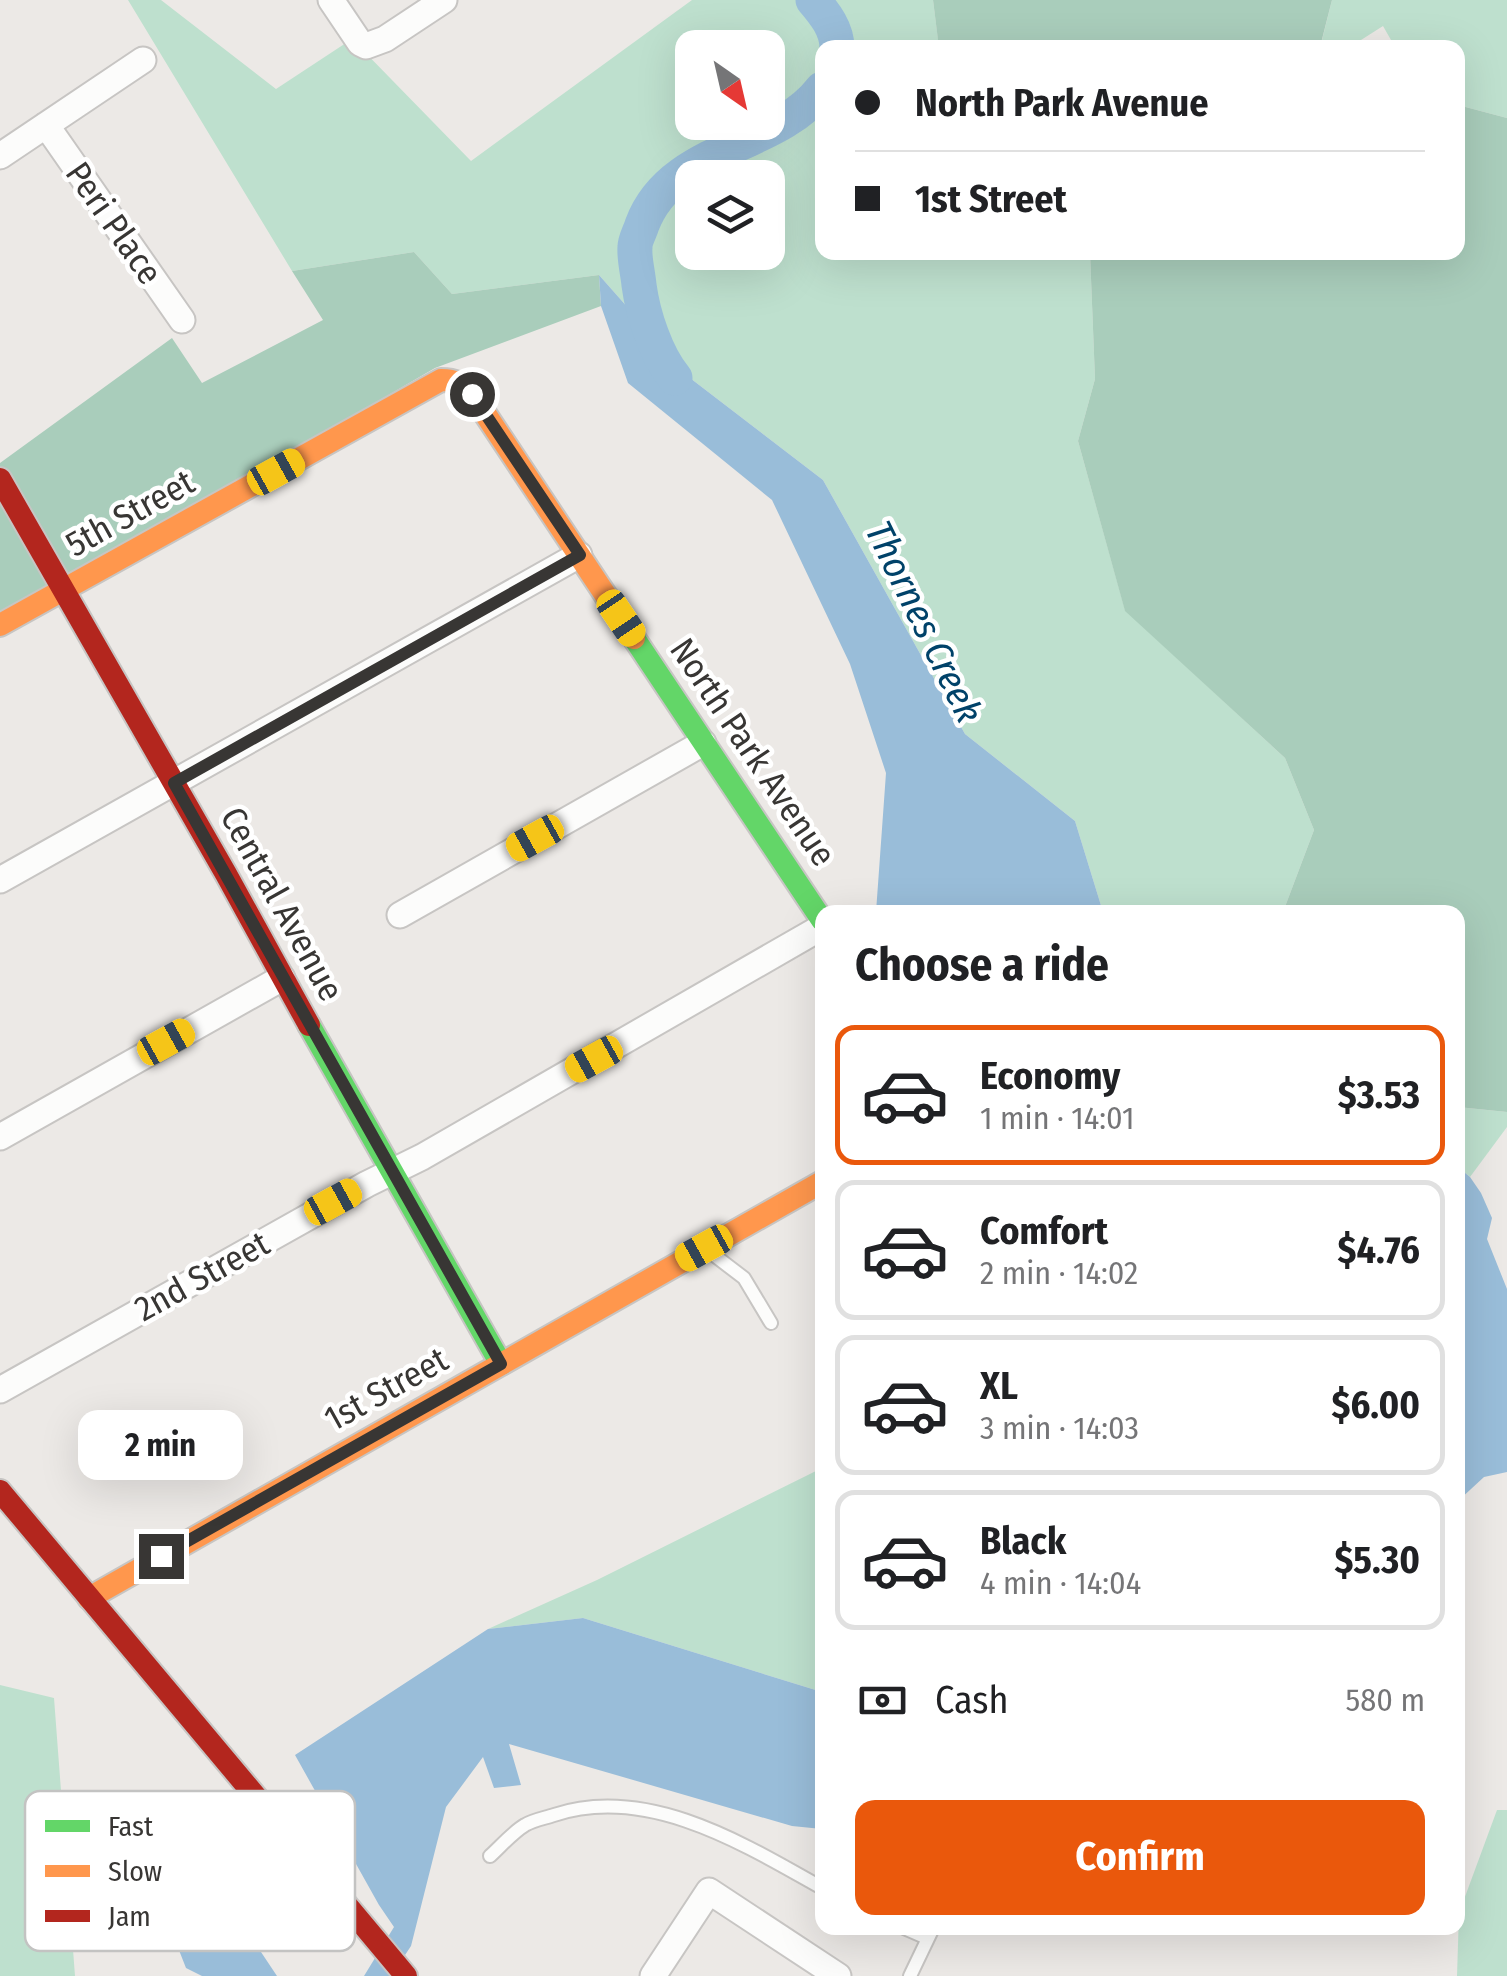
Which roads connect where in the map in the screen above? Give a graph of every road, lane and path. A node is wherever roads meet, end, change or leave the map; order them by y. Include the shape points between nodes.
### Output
1 (331, 0) edge
2 (444, 0) edge
3 (143, 60) dead end
4 (46, 125) junction
5 (0, 156) edge
6 (182, 320) dead end
7 (453, 380) joint
8 (0, 479) edge
9 (580, 555) junction
10 (64, 588) junction
11 (0, 625) edge
12 (704, 743) junction
13 (174, 783) junction
14 (0, 880) edge
15 (815, 913) edge
16 (400, 914) dead end
17 (815, 928) edge
18 (282, 978) junction
19 (0, 1137) edge
20 (391, 1172) junction
21 (815, 1186) edge
22 (704, 1248) junction
23 (771, 1323) dead end
24 (501, 1364) junction
25 (0, 1390) edge
26 (0, 1491) edge
27 (89, 1598) junction
28 (250, 1791) edge
29 (490, 1856) dead end
30 (815, 1884) edge
31 (355, 1916) edge
32 (929, 1935) edge
33 (403, 1972) edge
34 (653, 1976) edge
35 (838, 1976) edge
36 (910, 1976) edge

1 - 2 street via 366,46
3 - 4 street
4 - 5 street
4 - 6 street, Peri Place
7 - 9 street, North Park Avenue via 472,394
7 - 10 street, 5th Street via 441,380
8 - 10 street, Central Avenue
9 - 12 street, North Park Avenue
9 - 13 street
10 - 11 street, 5th Street
10 - 13 street, Central Avenue
12 - 15 street, North Park Avenue
12 - 16 street
13 - 14 street
13 - 18 street, Central Avenue
17 - 20 street, 2nd Street
18 - 19 street
18 - 20 street, Central Avenue
20 - 24 street, Central Avenue
20 - 25 street, 2nd Street
21 - 22 street, 1st Street
22 - 23 lane via 744,1278
22 - 24 street, 1st Street
24 - 27 street, 1st Street
26 - 27 street
27 - 28 street
29 - 30 lane via 526,1824 580,1806 644,1810 744,1844
31 - 33 street
32 - 36 lane
34 - 35 street via 709,1890

